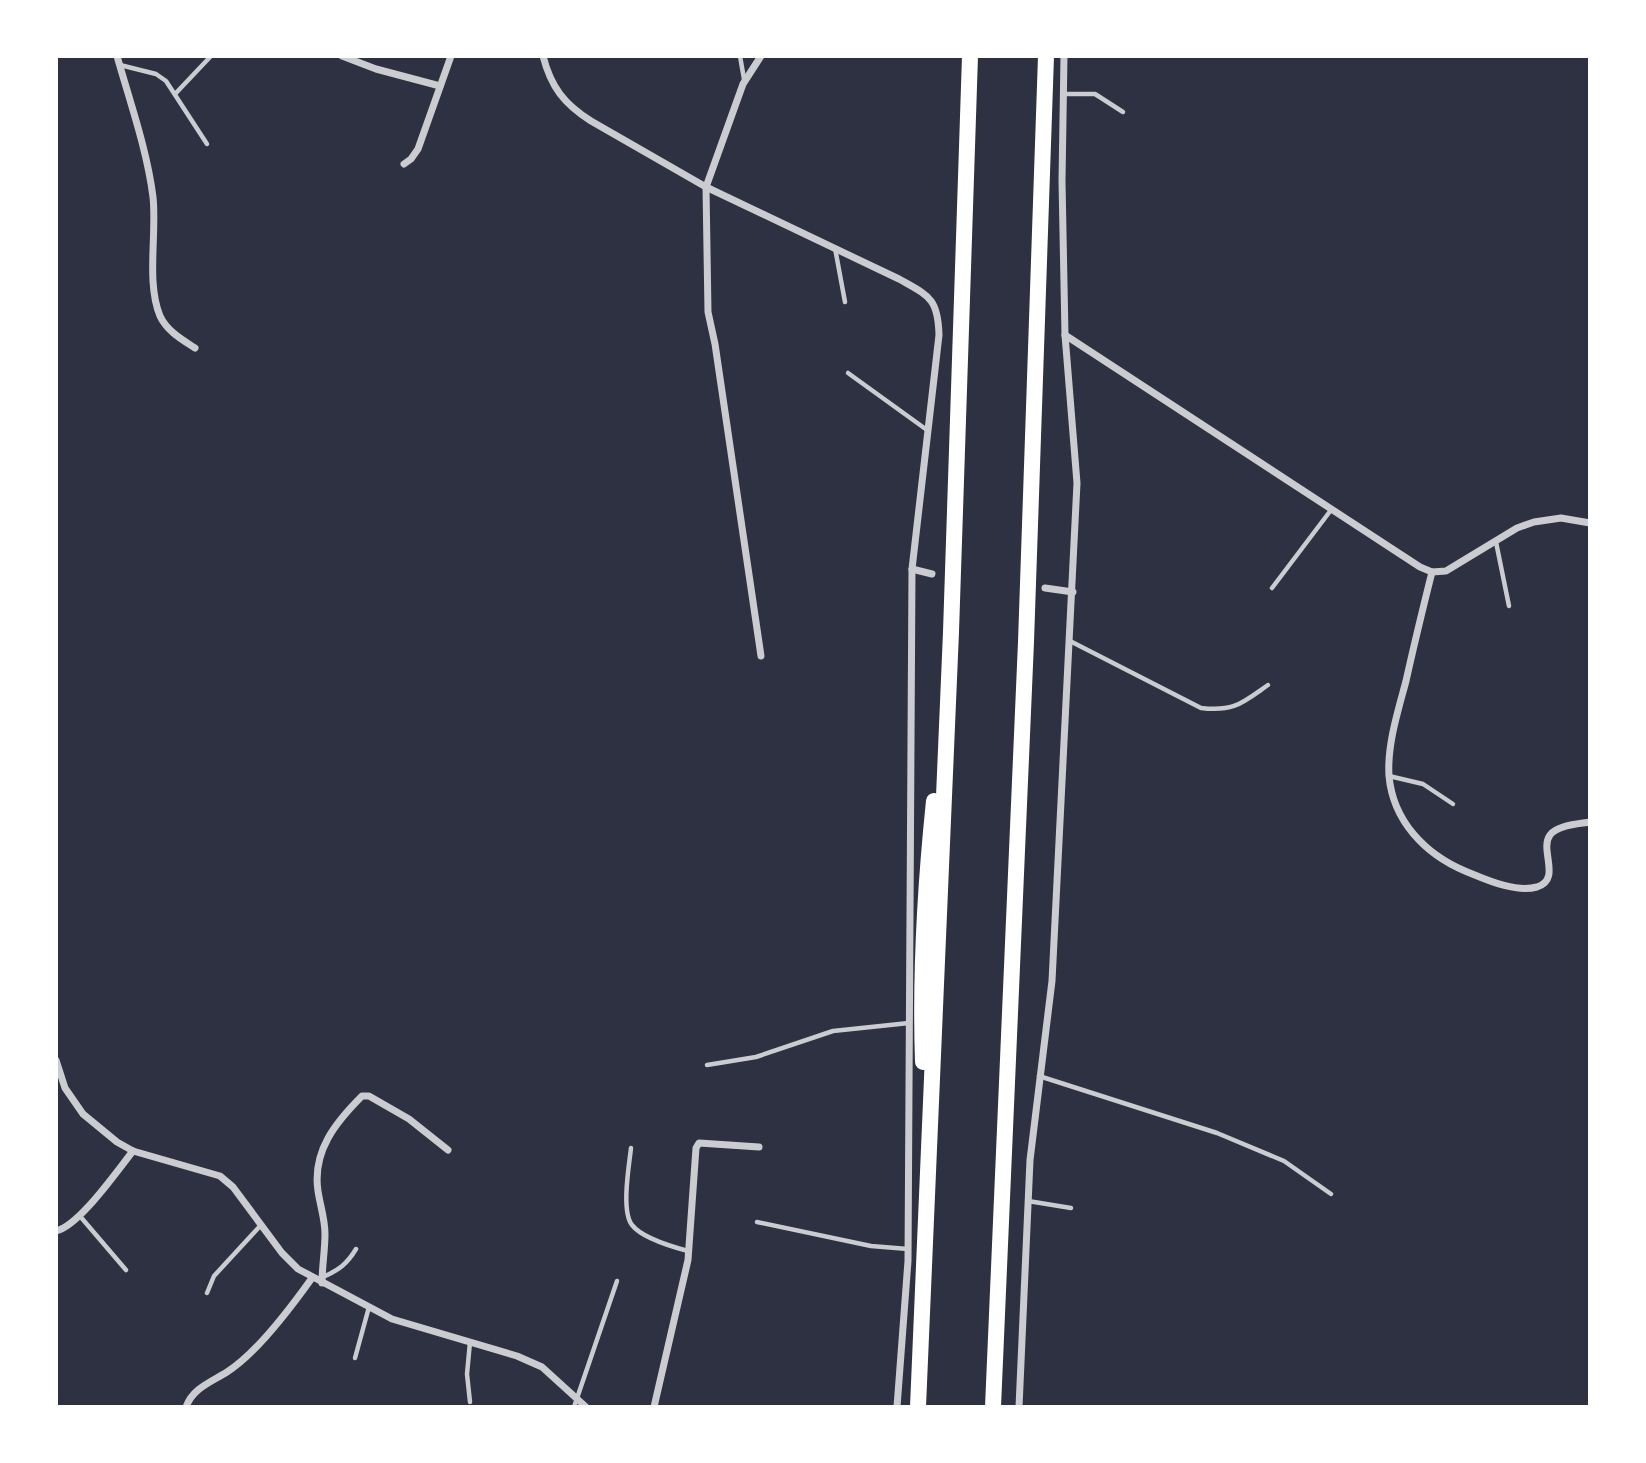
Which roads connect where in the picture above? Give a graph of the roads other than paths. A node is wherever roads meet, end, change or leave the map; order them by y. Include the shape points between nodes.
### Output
1 (117, 56) edge
2 (211, 56) edge
3 (342, 56) edge
4 (451, 56) edge
5 (543, 56) edge
6 (740, 56) edge
7 (761, 56) edge
8 (970, 56) edge
9 (1046, 56) edge
10 (1064, 56) edge
11 (120, 65) junction
12 (743, 83) junction
13 (440, 86) junction
14 (176, 93) junction
15 (1063, 94) junction
16 (1123, 111) dead end
17 (207, 144) dead end
18 (404, 164) dead end
19 (706, 187) junction
20 (835, 248) junction
21 (845, 302) dead end
22 (1065, 335) junction
23 (195, 348) dead end
24 (848, 373) dead end
25 (927, 430) junction
26 (1332, 509) junction
27 (1590, 523) edge
28 (1496, 542) junction
29 (912, 569) junction
30 (1432, 572) junction
31 (932, 574) dead end
32 (1045, 588) dead end
33 (1272, 588) dead end
34 (1073, 592) junction
35 (1509, 606) dead end
36 (1070, 641) junction
37 (761, 656) dead end
38 (1268, 685) dead end
39 (1389, 776) junction
40 (1453, 804) dead end
41 (1590, 822) edge
42 (909, 1023) junction
43 (56, 1060) edge
44 (707, 1065) dead end
45 (1039, 1076) junction
46 (759, 1147) dead end
47 (631, 1148) dead end
48 (448, 1150) dead end
49 (133, 1151) junction
50 (1331, 1194) dead end
51 (1028, 1201) junction
52 (1071, 1208) dead end
53 (79, 1214) junction
54 (757, 1222) dead end
55 (261, 1225) junction
56 (56, 1231) edge
57 (356, 1249) dead end
58 (908, 1249) junction
59 (689, 1252) junction
60 (126, 1270) dead end
61 (312, 1278) junction
62 (322, 1280) junction
63 (617, 1281) dead end
64 (208, 1293) dead end
65 (369, 1307) junction
66 (470, 1342) junction
67 (355, 1358) dead end
68 (470, 1402) dead end
69 (576, 1403) edge
70 (186, 1407) edge
71 (586, 1407) edge
72 (654, 1407) edge
73 (897, 1407) edge
74 (918, 1407) edge
75 (993, 1407) edge
76 (1019, 1407) edge

1 - 11 street
2 - 14 lane
3 - 13 street
4 - 13 street
5 - 19 street via 558,94 574,110
6 - 12 lane
7 - 12 street
8 - 74 highway
9 - 75 highway
10 - 15 street
11 - 14 lane via 156,74
11 - 23 street via 150,174 160,317 172,333
12 - 19 street
13 - 18 street via 418,149
14 - 17 lane
15 - 16 lane via 1095,94
15 - 22 street
19 - 20 street
19 - 37 street via 708,312
20 - 21 lane
20 - 25 street via 925,293 936,306 939,335
22 - 26 street
22 - 34 street via 1077,483
24 - 25 lane
25 - 29 street
26 - 30 street
26 - 33 lane
27 - 28 street via 1561,518 1534,522
28 - 30 street via 1446,571
28 - 35 lane
29 - 31 street
29 - 42 street
30 - 39 street via 1391,745
32 - 34 street
34 - 36 street
36 - 38 lane via 1201,708 1222,710 1241,704
36 - 45 street via 1052,981
39 - 40 lane via 1423,784
39 - 41 street via 1401,816 1416,839 1444,862 1491,882 1534,887 1547,881 1550,834
42 - 44 lane via 833,1031 756,1057
42 - 58 street
43 - 49 street via 65,1088 83,1114
45 - 50 lane via 1217,1133 1284,1161
45 - 51 street
46 - 59 street via 699,1143
47 - 59 lane via 628,1218 634,1227
48 - 62 street via 409,1119 369,1096 362,1096 347,1111 323,1144 318,1166 325,1233
49 - 53 street
49 - 55 street via 220,1176 233,1186
51 - 52 lane
51 - 76 street
53 - 56 street
53 - 60 lane
54 - 58 lane via 871,1246
55 - 61 street via 282,1253
55 - 64 lane via 214,1276
57 - 62 lane via 347,1263
58 - 73 street
59 - 72 street
61 - 62 street
61 - 70 street via 239,1363 200,1388
62 - 65 street
63 - 69 lane
65 - 66 street via 392,1319
65 - 67 lane
66 - 68 lane
66 - 69 street via 542,1367
69 - 71 street

